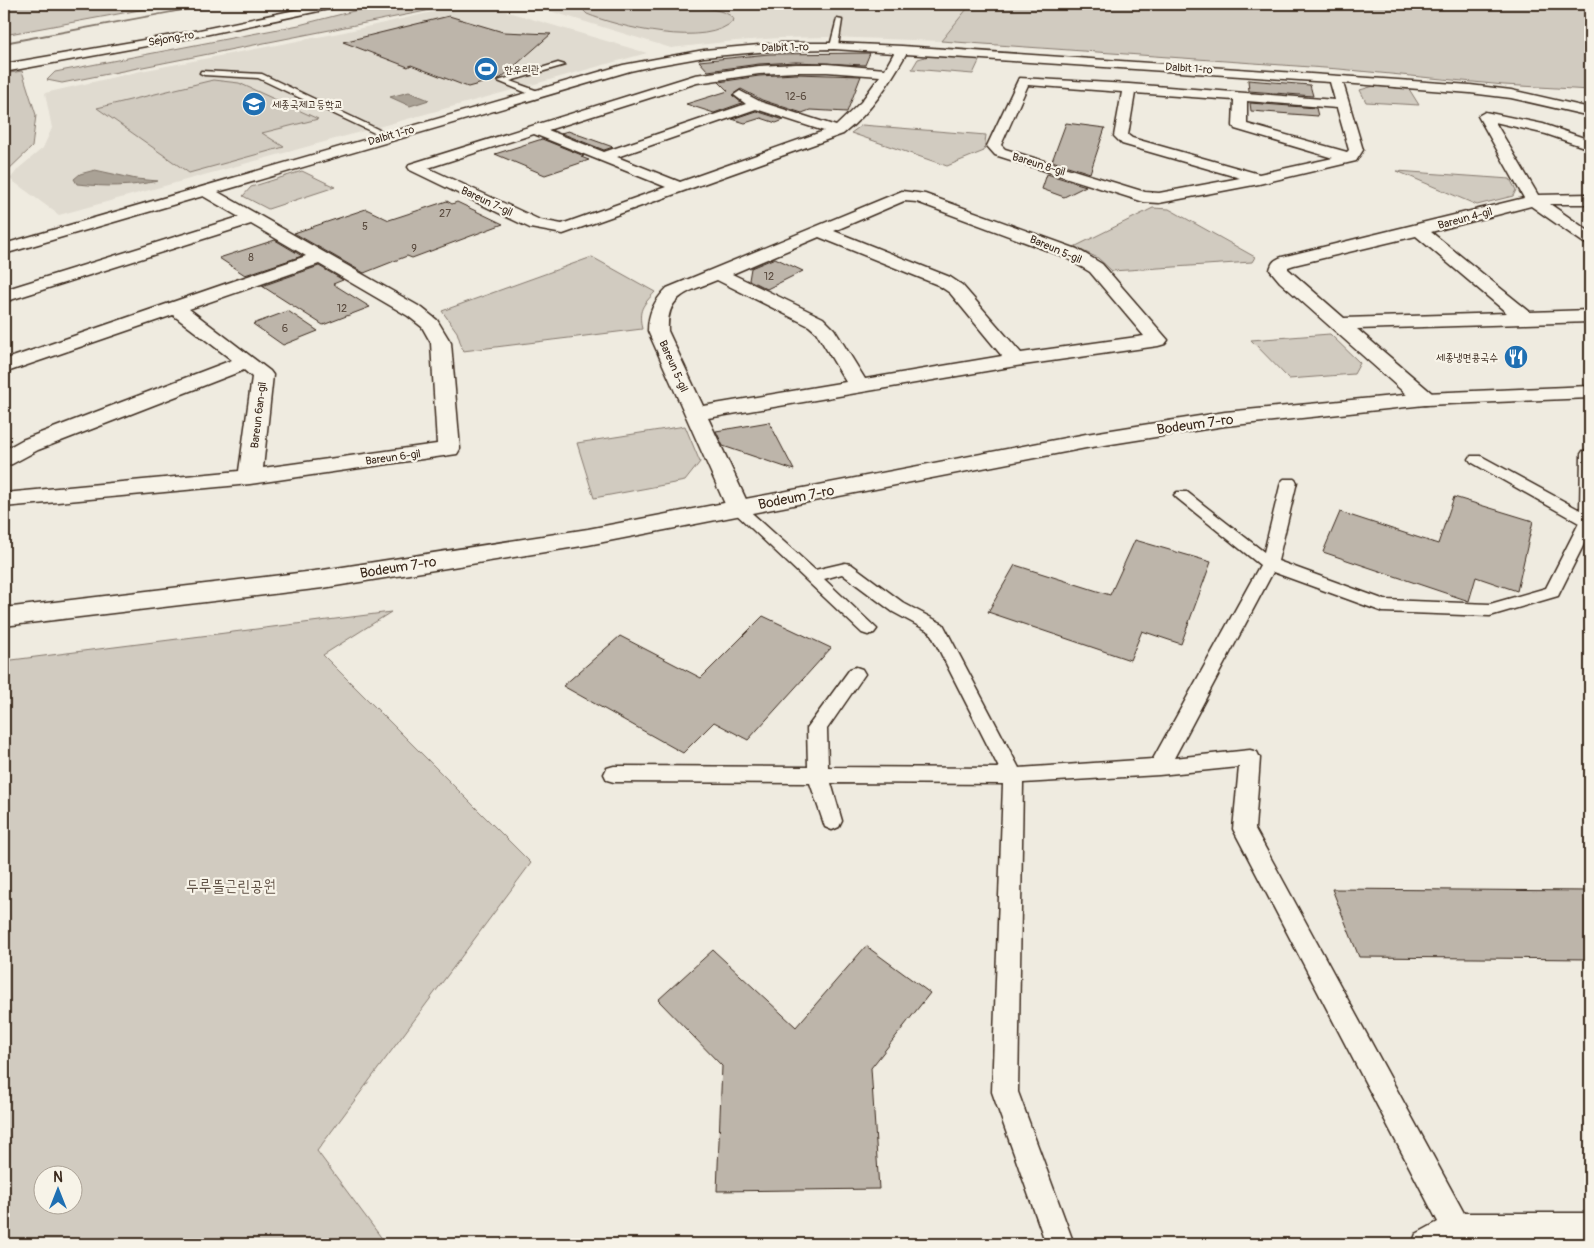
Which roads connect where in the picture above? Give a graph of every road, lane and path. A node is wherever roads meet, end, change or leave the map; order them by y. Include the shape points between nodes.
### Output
1 (338, 4) edge
2 (244, 12) dead end
3 (839, 20) dead end
4 (834, 46) junction
5 (902, 50) junction
6 (4, 60) edge
7 (561, 64) dead end
8 (4, 70) edge
9 (204, 73) dead end
10 (889, 73) junction
11 (712, 76) junction
12 (1335, 79) junction
13 (1129, 88) junction
14 (535, 93) junction
15 (1241, 97) junction
16 (1341, 104) junction
17 (756, 105) junction
18 (1590, 112) edge
19 (533, 129) junction
20 (838, 131) junction
21 (388, 136) junction
22 (1590, 145) edge
23 (603, 157) junction
24 (1350, 158) junction
25 (1259, 179) junction
26 (679, 188) junction
27 (204, 190) junction
28 (1590, 199) edge
29 (1533, 200) junction
30 (252, 218) junction
31 (1419, 230) junction
32 (820, 231) junction
33 (1590, 239) edge
34 (4, 249) edge
35 (322, 257) junction
36 (716, 273) junction
37 (4, 296) edge
38 (175, 307) junction
39 (1590, 316) edge
40 (1525, 318) junction
41 (1340, 324) junction
42 (1016, 360) junction
43 (246, 362) junction
44 (4, 366) edge
45 (859, 387) junction
46 (1590, 392) edge
47 (1425, 399) junction
48 (696, 414) junction
49 (1588, 454) dead end
50 (4, 459) edge
51 (1476, 459) dead end
52 (250, 477) junction
53 (1290, 482) dead end
54 (1182, 495) dead end
55 (4, 500) edge
56 (738, 508) junction
57 (1589, 522) edge
58 (1269, 564) junction
59 (812, 576) junction
60 (4, 617) edge
61 (868, 629) dead end
62 (856, 674) dead end
63 (1159, 767) junction
64 (614, 774) dead end
65 (818, 775) junction
66 (1013, 776) junction
67 (832, 821) dead end
68 (1590, 1227) edge
69 (1461, 1236) edge
70 (1060, 1244) edge
71 (1426, 1244) edge

1 - 8 main road, Sejong-ro
2 - 6 main road, Sejong-ro via 262,8
3 - 4 lane
4 - 5 main road, Dalbit 1-ro
4 - 14 main road, Dalbit 1-ro via 753,48 678,56
5 - 10 main road
5 - 12 main road, Dalbit 1-ro
7 - 14 lane via 502,81
9 - 21 lane via 259,76
10 - 11 main road, Bareun 7-gil via 796,68
10 - 20 main road, Bareun 7-gil via 853,121
11 - 17 main road
11 - 19 main road, Bareun 7-gil
12 - 16 main road
12 - 18 main road, Dalbit 1-ro via 1510,94
13 - 15 main road, Bareun 8-gil
13 - 25 main road, Bareun 8-gil via 1121,136 1127,141
13 - 25 main road, Bareun 8-gil via 1023,81 994,146 1000,152 1144,197 1159,198
14 - 21 main road, Dalbit 1-ro
15 - 16 main road, Bareun 8-gil
15 - 24 main road via 1240,126
16 - 24 main road via 1356,150
17 - 20 main road
17 - 23 main road
19 - 23 main road
19 - 26 main road, Bareun 7-gil via 415,167 536,224 556,228 574,226
20 - 26 main road, Bareun 7-gil
21 - 27 main road, Dalbit 1-ro
22 - 29 main road via 1534,125 1485,116
23 - 26 main road
24 - 25 main road, Bareun 8-gil
27 - 30 main road, Bareun 6-gil
27 - 34 main road, Dalbit 1-ro
28 - 29 main road, Bareun 4-gil
29 - 31 main road, Bareun 4-gil
29 - 33 main road
30 - 35 main road, Bareun 6-gil
30 - 37 main road
31 - 40 main road
31 - 41 main road, Bareun 4-gil via 1280,264 1279,270 1286,278
32 - 36 main road, Bareun 5-gil
32 - 42 main road via 956,289
32 - 42 main road, Bareun 5-gil via 902,196 919,197 1085,260 1096,268 1158,340
35 - 38 main road
35 - 52 main road, Bareun 6-gil via 416,312 430,324 441,343 449,449
36 - 45 main road via 816,322 824,329
36 - 48 main road, Bareun 5-gil via 673,292 662,304 657,317 658,331
38 - 43 main road, Bareun 6an-gil
38 - 44 main road
39 - 40 main road
40 - 41 main road
41 - 47 main road, Bareun 4-gil
42 - 45 main road, Bareun 5-gil
43 - 50 main road via 30,445
43 - 52 main road, Bareun 6an-gil via 263,375
45 - 48 main road, Bareun 5-gil
46 - 47 main road, Bodeum 7-ro
47 - 56 main road, Bodeum 7-ro via 1225,419 1086,441
48 - 56 main road, Bareun 5-gil
49 - 57 lane
51 - 57 lane
52 - 55 main road, Bareun 6-gil
53 - 58 lane
54 - 58 lane
56 - 59 lane
56 - 60 main road, Bodeum 7-ro via 588,537 323,579
57 - 58 lane via 1552,592 1490,610 1383,606
58 - 63 lane
59 - 61 lane
59 - 66 lane via 845,568 899,608 937,628
62 - 65 lane via 817,728
63 - 66 lane
63 - 69 lane via 1250,758 1244,829
64 - 65 lane
65 - 66 lane
65 - 67 lane
66 - 70 lane via 1005,1092
68 - 69 lane
69 - 71 lane

